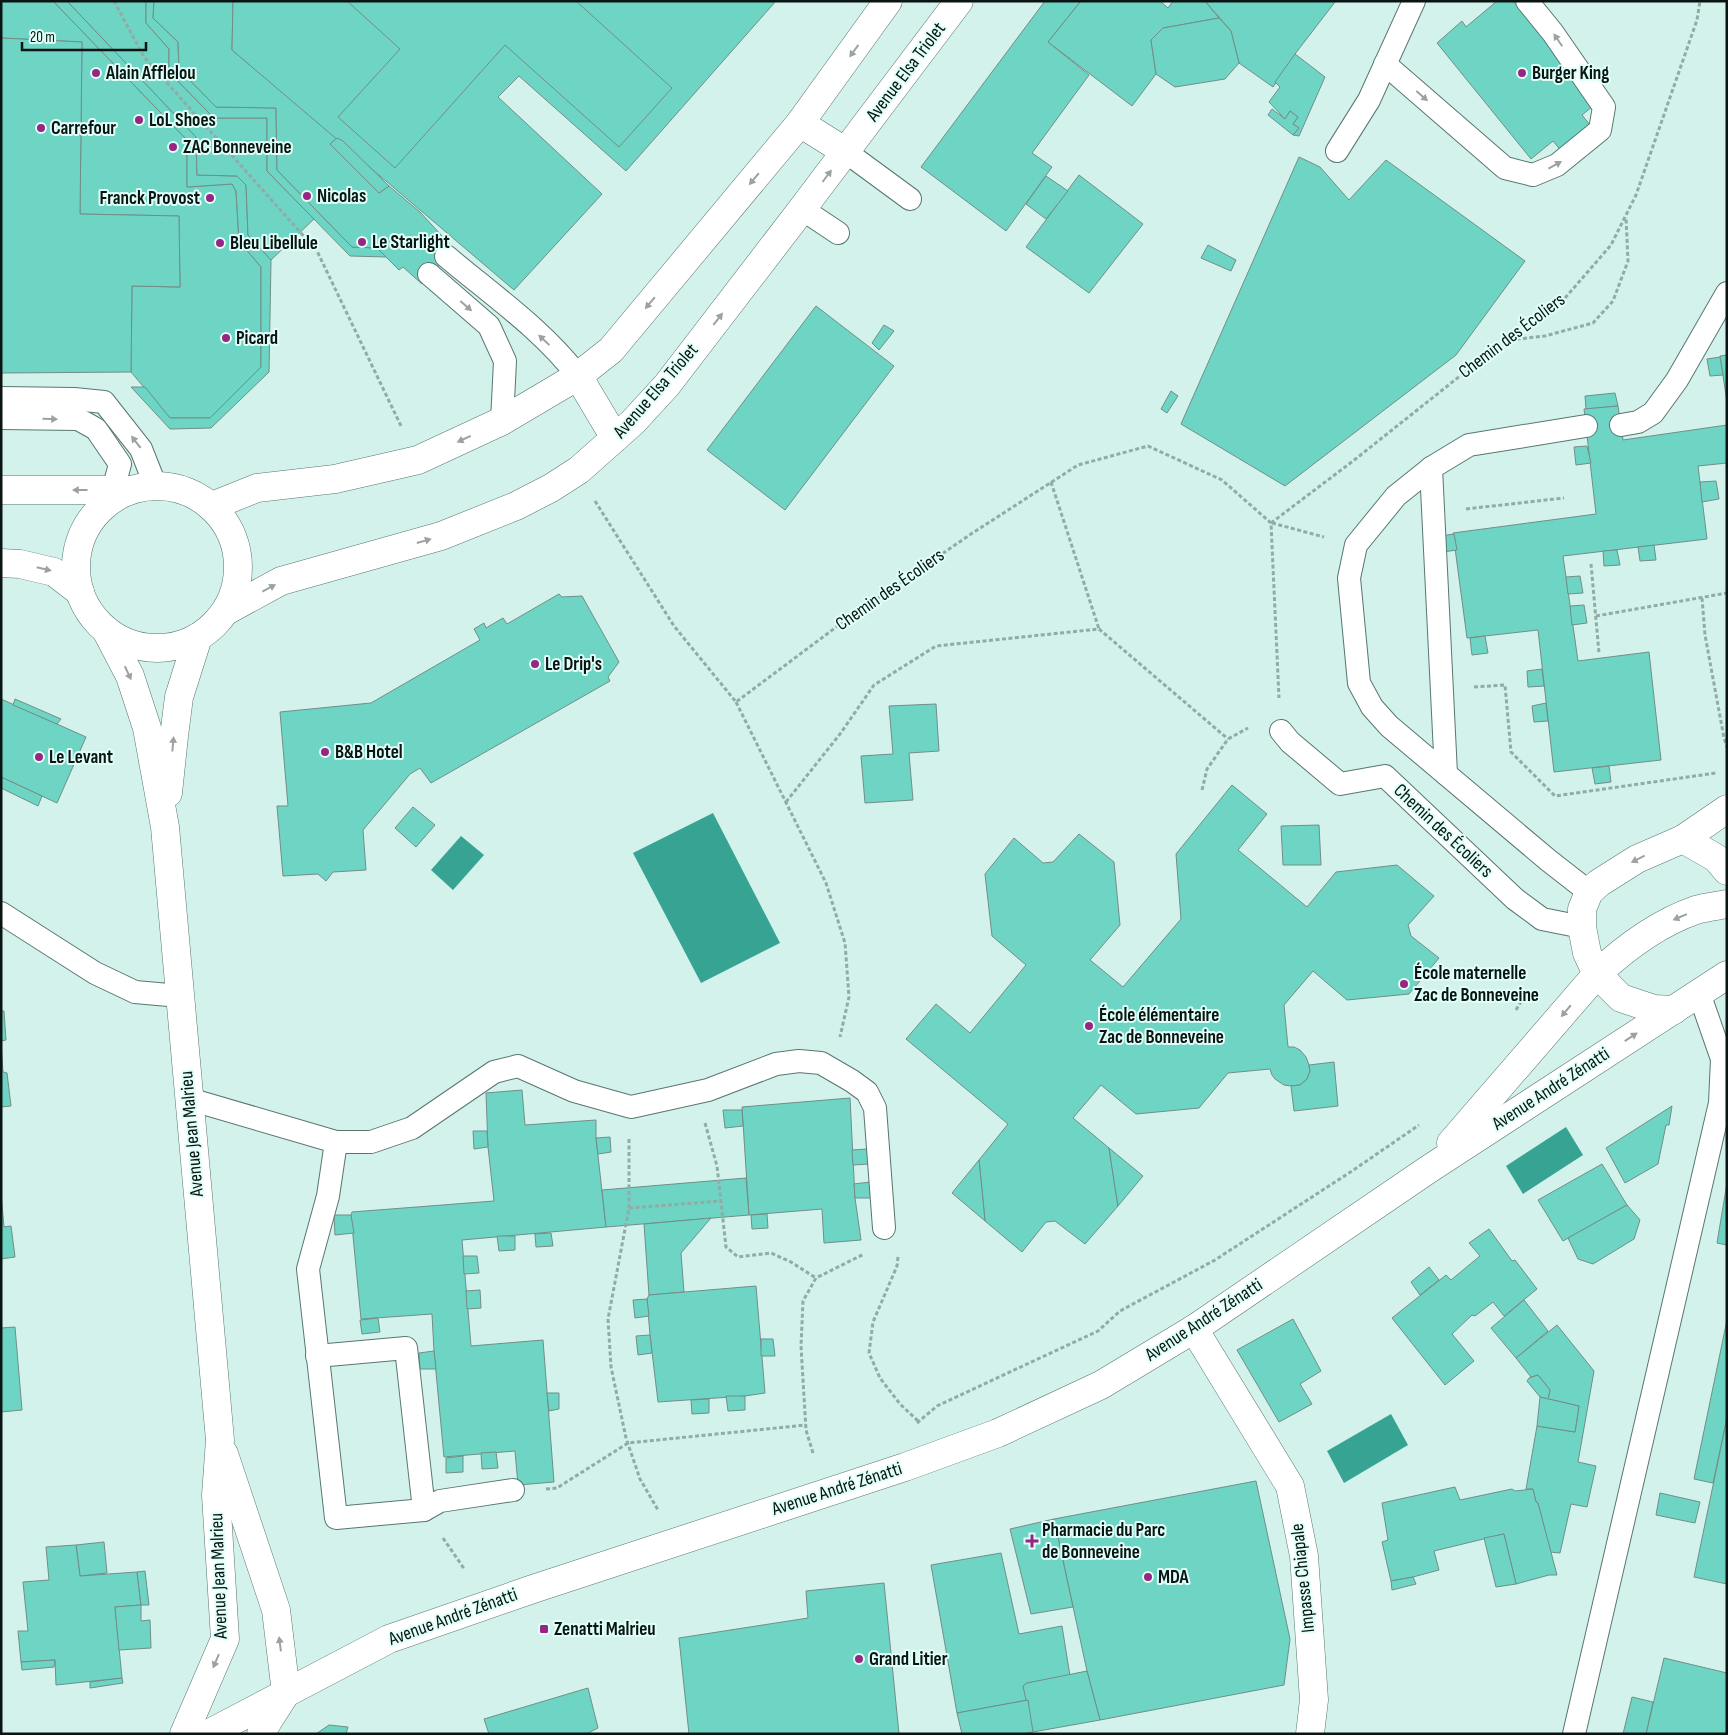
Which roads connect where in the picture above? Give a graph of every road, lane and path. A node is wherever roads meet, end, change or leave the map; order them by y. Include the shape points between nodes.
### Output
1 (114, 1) edge
2 (959, 1) edge
3 (1414, 1) edge
4 (1527, 1) edge
5 (1700, 1) edge
6 (885, 6) edge
7 (1385, 64) junction
8 (800, 123) junction
9 (846, 152) junction
10 (1337, 152) dead end
11 (910, 199) dead end
12 (802, 209) junction
13 (1626, 216) junction
14 (838, 233) dead end
15 (446, 256) dead end
16 (429, 274) dead end
17 (1727, 294) edge
18 (1508, 341) junction
19 (578, 376) junction
20 (1, 398) edge
21 (1, 418) edge
22 (502, 421) junction
23 (1621, 425) dead end
24 (1586, 426) dead end
25 (615, 438) junction
26 (418, 460) junction
27 (1431, 468) junction
28 (1051, 482) junction
29 (156, 487) junction
30 (1, 490) edge
31 (121, 490) junction
32 (590, 494) dead end
33 (1564, 498) dead end
34 (212, 506) junction
35 (1434, 513) junction
36 (1271, 523) junction
37 (1356, 545) junction
38 (1, 563) edge
39 (1591, 564) dead end
40 (80, 592) junction
41 (1727, 593) edge
42 (1702, 598) junction
43 (226, 611) junction
44 (1596, 616) junction
45 (1099, 628) junction
46 (106, 630) junction
47 (198, 637) junction
48 (1598, 653) dead end
49 (1442, 690) junction
50 (736, 702) junction
51 (1281, 722) junction
52 (1228, 739) junction
53 (1727, 747) edge
54 (1717, 773) dead end
55 (1446, 774) junction
56 (1202, 790) dead end
57 (786, 802) junction
58 (1727, 809) edge
59 (165, 827) junction
60 (1683, 839) junction
61 (1727, 872) edge
62 (1589, 892) junction
63 (1727, 904) edge
64 (1, 913) edge
65 (1582, 927) junction
66 (1597, 974) junction
67 (1727, 975) edge
68 (1534, 990) dead end
69 (1699, 993) junction
70 (180, 996) junction
71 (1674, 1010) junction
72 (1515, 1011) dead end
73 (832, 1069) junction
74 (696, 1092) junction
75 (188, 1098) junction
76 (631, 1107) junction
77 (1421, 1123) dead end
78 (336, 1142) junction
79 (1429, 1169) junction
80 (721, 1201) junction
81 (629, 1208) junction
82 (884, 1228) joint
83 (896, 1266) dead end
84 (816, 1278) junction
85 (1194, 1329) junction
86 (317, 1356) junction
87 (918, 1422) junction
88 (806, 1425) junction
89 (220, 1440) junction
90 (628, 1443) junction
91 (813, 1453) dead end
92 (905, 1467) junction
93 (513, 1490) joint
94 (424, 1510) junction
95 (658, 1510) dead end
96 (465, 1570) dead end
97 (286, 1693) junction
98 (184, 1734) edge
99 (208, 1734) edge
100 (261, 1734) edge
101 (1310, 1734) edge
102 (1574, 1734) edge

1 - 26 path via 144,57 316,251
2 - 9 street, Avenue Elsa Triolet
3 - 7 lane
7 -> 4 lane via 1505,168 1533,175 1557,165 1600,130 1604,108
5 - 13 path, Chemin des Écoliers via 1697,20
6 -> 8 street
7 - 10 lane via 1369,100
8 - 9 street
8 -> 19 street via 611,350
9 - 11 lane
12 -> 9 street, Avenue Elsa Triolet
12 - 14 lane
25 -> 12 street, Avenue Elsa Triolet via 667,385
13 - 18 path, Chemin des Écoliers via 1611,245 1558,305
13 - 18 path via 1628,261 1613,301 1593,322 1545,336
19 -> 15 lane via 565,359
16 -> 22 lane via 489,326 505,361
17 - 23 lane via 1677,380 1653,413 1638,422
18 - 36 path, Chemin des Écoliers
19 - 22 street
19 - 25 street
29 -> 20 lane via 141,449 104,402
21 -> 31 lane via 78,419 96,429 120,464
22 -> 26 street
24 - 27 lane via 1468,445
43 -> 25 street, Avenue Elsa Triolet via 281,581 440,536 516,506 579,470
26 - 34 street via 335,479 256,488
27 - 35 lane
27 - 37 lane via 1396,496
28 - 36 path, Chemin des Écoliers via 1078,465 1148,446 1222,480
28 - 45 path
28 - 50 path, Chemin des Écoliers via 843,622
29 - 31 street
29 - 34 street via 166,485 175,488 201,497
31 -> 30 street
31 - 40 street via 99,510 79,544 76,574
32 - 50 path via 674,626
33 - 35 path
34 - 43 street via 220,514 237,546 237,583
35 - 49 lane
36 - 37 path
36 - 51 path
37 - 55 lane via 1349,578 1359,683 1372,707 1388,726
38 -> 40 street via 54,572
39 - 44 path
40 - 46 street via 94,619
41 - 42 path
42 - 44 path
42 - 53 path via 1705,635
43 - 47 street
44 - 48 path
45 - 52 path
45 - 57 path via 936,646 874,685
46 - 47 street via 137,646 165,648
46 -> 59 street, Avenue Jean Malrieu via 130,676 147,728
59 -> 47 street, Avenue Jean Malrieu via 179,697
49 - 54 path via 1505,685 1511,752 1556,796
49 - 55 lane
50 - 57 path
51 - 52 path via 1250,726
51 - 65 lane, Chemin des Écoliers via 1290,742 1340,784 1385,776 1515,898 1542,919
52 - 56 path via 1207,769
55 - 62 lane
57 - 73 path via 826,883 845,943 849,997
58 - 60 street
59 - 70 street, Avenue Jean Malrieu
60 - 61 street via 1716,858
60 -> 62 street via 1637,859 1599,882
62 - 65 street via 1582,909
63 -> 66 street, Avenue André Zénatti via 1697,910 1664,923 1621,952
64 - 70 lane via 95,973 135,992
65 - 66 street via 1587,953
66 - 71 street via 1621,998 1654,1009
66 -> 79 street, Avenue André Zénatti
67 - 69 street, Avenue André Zénatti
68 - 72 path via 1525,995
69 - 71 street, Avenue André Zénatti
69 - 102 lane via 1722,1059 1720,1103
70 - 75 street, Avenue Jean Malrieu
79 -> 71 street, Avenue André Zénatti
73 - 74 lane via 821,1063 798,1061 776,1064
73 - 82 lane via 867,1092 875,1108
74 - 76 lane
74 - 80 path via 717,1166
75 - 78 lane
75 - 89 street, Avenue Jean Malrieu
76 - 78 lane via 574,1091 518,1066 494,1072 412,1128 371,1142
76 - 81 path
77 - 87 path via 1215,1260 1120,1311 1098,1331 938,1406
78 - 86 lane via 328,1196 308,1269
79 - 85 street, Avenue André Zénatti
80 - 81 path
80 - 84 path via 726,1248 738,1257 771,1254
81 - 90 path via 608,1319 611,1367
82 - 84 path via 875,1249
83 - 87 path via 873,1322 869,1353 880,1378
84 - 88 path via 802,1301
85 - 92 street, Avenue André Zénatti via 1100,1385 998,1432
85 - 101 street, Impasse Chiapale via 1290,1486 1304,1556 1314,1700
86 - 94 lane via 336,1518
86 - 94 lane via 406,1348
87 - 92 path via 908,1439
88 - 90 path
88 - 91 path
97 -> 89 street, Avenue Jean Malrieu via 276,1610
89 -> 98 street, Avenue Jean Malrieu via 216,1495 225,1639
90 - 93 path via 557,1488
90 - 95 path via 640,1479
92 - 97 street, Avenue André Zénatti via 389,1639
93 - 94 lane via 440,1501
94 - 96 path
97 - 99 street, Avenue André Zénatti
97 - 100 street

